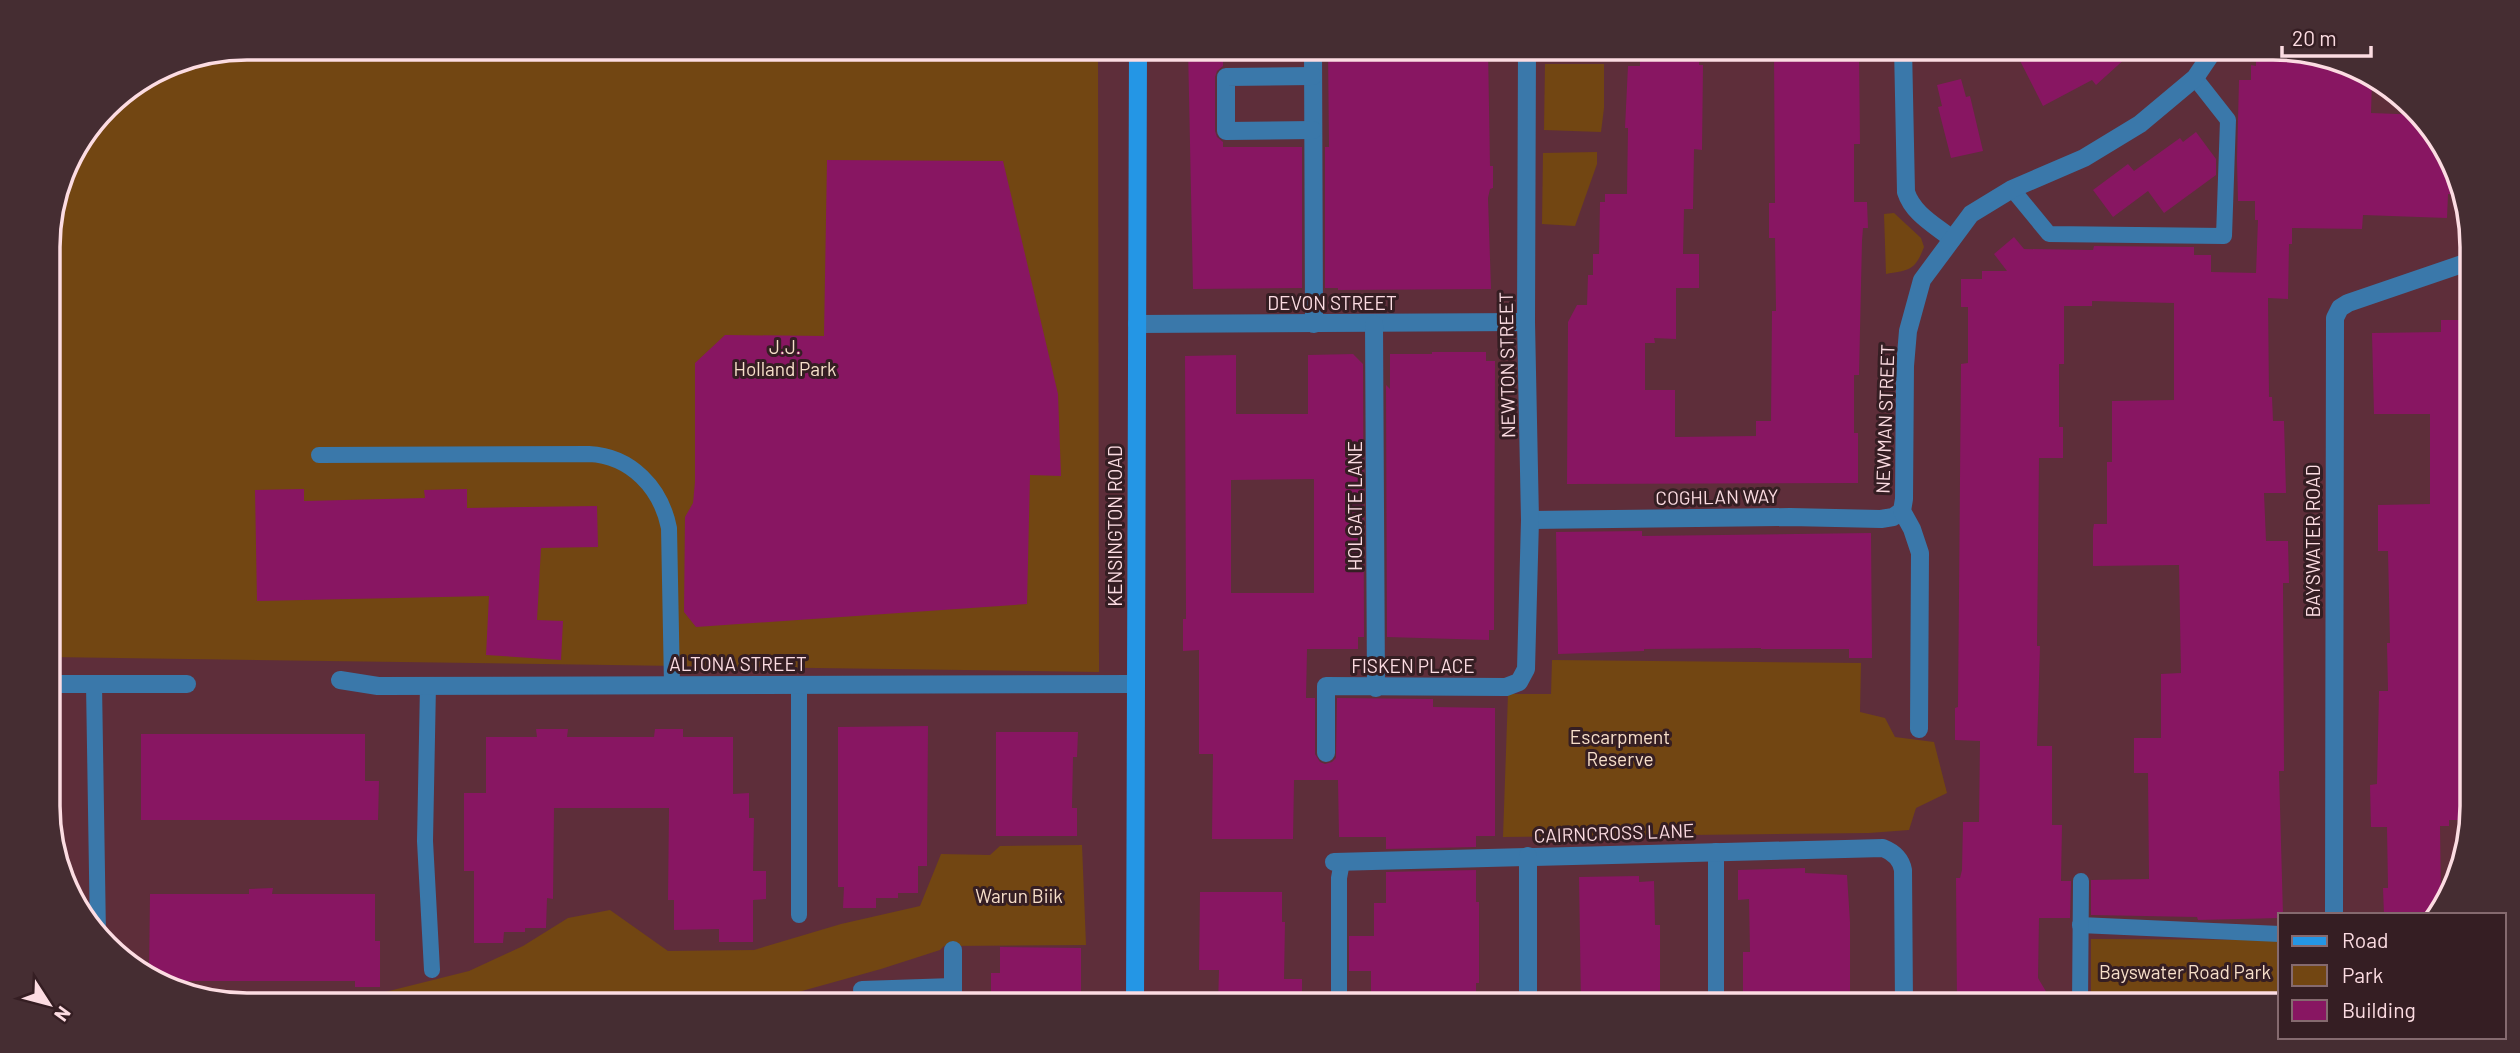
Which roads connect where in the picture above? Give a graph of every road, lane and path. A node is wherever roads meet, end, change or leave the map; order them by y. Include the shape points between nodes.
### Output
1 (1138, 60) edge
2 (1313, 60) edge
3 (1527, 60) edge
4 (1903, 60) edge
5 (2207, 60) edge
6 (1313, 76) junction
7 (2194, 78) junction
8 (1313, 131) junction
9 (2012, 188) junction
10 (1952, 239) junction
11 (2460, 265) edge
12 (1526, 322) junction
13 (1138, 324) junction
14 (1314, 324) junction
15 (1374, 324) junction
16 (319, 455) dead end
17 (1902, 511) junction
18 (1530, 520) junction
19 (340, 680) dead end
20 (1521, 680) joint
21 (60, 684) edge
22 (94, 684) junction
23 (187, 684) dead end
24 (1136, 684) junction
25 (428, 685) junction
26 (672, 685) junction
27 (799, 685) junction
28 (1376, 688) junction
29 (1919, 729) dead end
30 (1326, 753) dead end
31 (1716, 851) junction
32 (1528, 856) junction
33 (1338, 862) joint
34 (2081, 881) dead end
35 (2334, 913) edge
36 (799, 915) dead end
37 (98, 919) edge
38 (2080, 925) junction
39 (2278, 934) edge
40 (953, 950) dead end
41 (432, 970) dead end
42 (953, 987) junction
43 (862, 990) dead end
44 (953, 993) edge
45 (1135, 993) edge
46 (1339, 993) edge
47 (1528, 993) edge
48 (1716, 993) edge
49 (1904, 993) edge
50 (2080, 993) edge

1 - 13 street, KENSINGTON ROAD
2 - 6 street
3 - 12 street, NEWTON STREET
4 - 10 street via 1906,192 1918,212
5 - 7 street, NEWMAN STREET
6 - 8 street
6 - 8 street via 1226,77 1226,131
7 - 9 street, NEWMAN STREET via 2118,138 2084,158
7 - 9 lane via 2228,120 2224,236 2049,234
8 - 14 street
9 - 10 street, NEWMAN STREET via 1971,214
10 - 17 street, NEWMAN STREET via 1922,281 1908,331
11 - 35 street, BAYSWATER ROAD via 2351,302 2340,308 2335,318
12 - 15 street, DEVON STREET
12 - 18 street, NEWTON STREET
13 - 14 street, DEVON STREET
13 - 24 street, KENSINGTON ROAD
14 - 15 street, DEVON STREET
15 - 28 street, HOLGATE LANE
16 - 26 lane via 589,454 630,467 655,492 669,528
17 - 18 street, COGHLAN WAY via 1881,519
17 - 29 street, NEWMAN STREET via 1920,553
18 - 20 street, NEWTON STREET via 1527,661
19 - 25 street, ALTONA STREET via 378,686
20 - 28 street, FISKEN PLACE via 1506,687
21 - 22 street
22 - 23 street
22 - 37 lane
24 - 27 street, ALTONA STREET
24 - 45 street, KENSINGTON ROAD
25 - 26 street, ALTONA STREET
25 - 41 lane via 425,841
26 - 27 street, ALTONA STREET
27 - 36 lane
28 - 30 street, FISKEN PLACE via 1326,687
31 - 32 street, CAIRNCROSS LANE
31 - 48 lane
31 - 49 street, CAIRNCROSS LANE via 1875,848 1893,853 1903,870
32 - 33 street, CAIRNCROSS LANE
32 - 47 street
33 - 46 lane
34 - 38 lane
38 - 39 lane
38 - 50 lane
40 - 42 street
42 - 43 street
42 - 44 street

